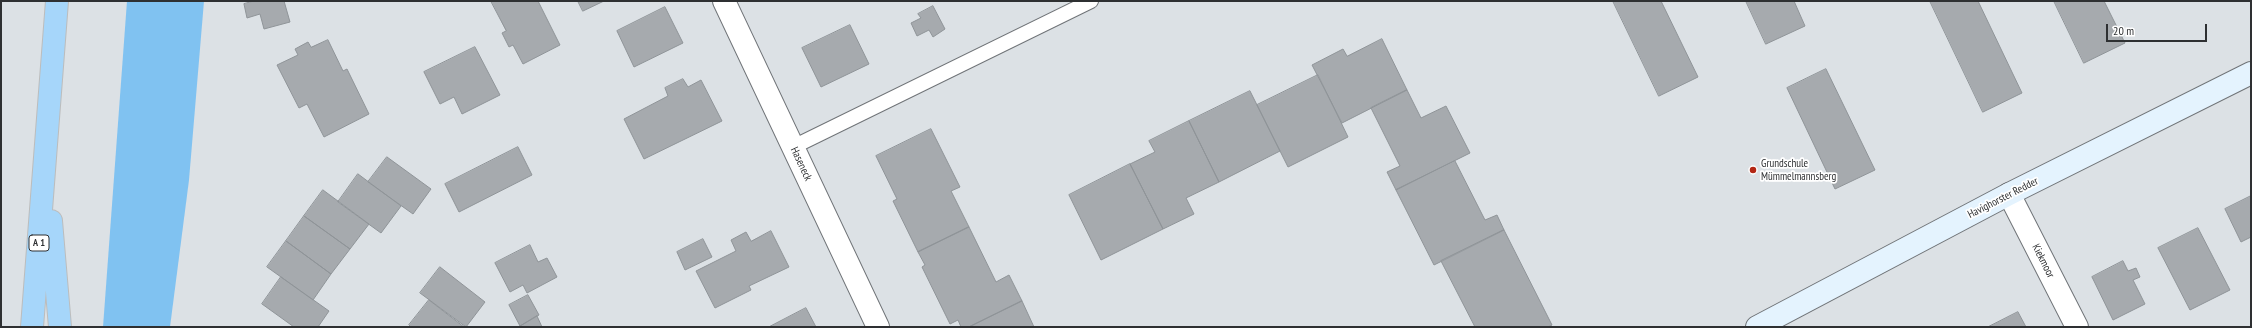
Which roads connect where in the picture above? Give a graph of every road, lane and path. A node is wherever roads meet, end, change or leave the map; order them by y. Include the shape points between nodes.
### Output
1 (57, 1) edge
2 (724, 1) edge
3 (1091, 1) edge
4 (2251, 73) edge
5 (793, 147) junction
6 (46, 158) junction
7 (2009, 194) junction
8 (32, 327) edge
9 (60, 327) edge
10 (878, 327) edge
11 (1757, 327) edge
12 (2077, 327) edge

1 - 6 highway, A 1
2 - 5 street, Haseneck
3 - 5 lane
4 - 7 street, Havighorster Redder
5 - 10 street, Haseneck
6 - 8 highway, A 1
6 - 9 highway
7 - 11 street, Havighorster Redder
7 - 12 street, Kiekmoor

